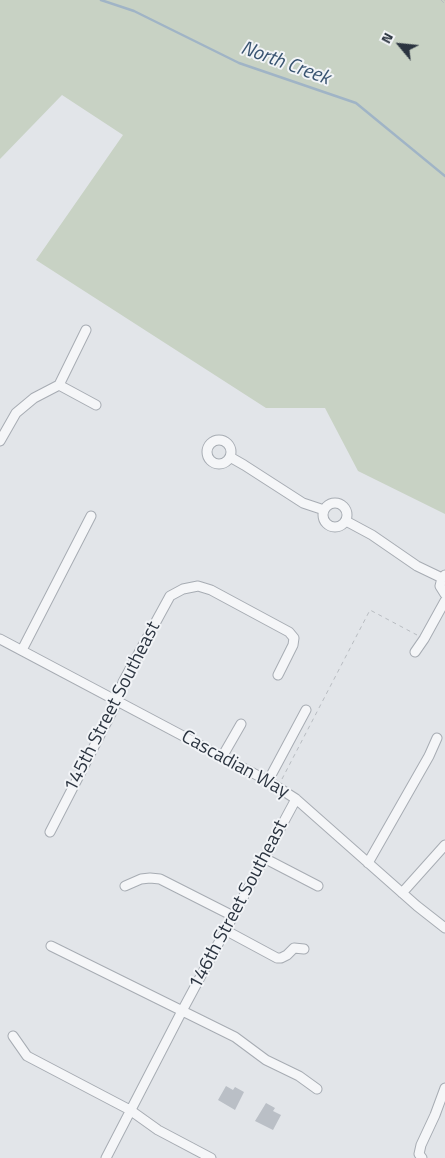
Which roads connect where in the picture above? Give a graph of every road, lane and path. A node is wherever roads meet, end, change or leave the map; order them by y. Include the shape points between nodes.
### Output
1 (441, 0) edge
2 (445, 2) edge
3 (86, 330) dead end
4 (59, 385) junction
5 (96, 405) dead end
6 (0, 441) edge
7 (230, 458) dead end
8 (324, 510) junction
9 (91, 516) dead end
10 (346, 521) junction
11 (443, 577) edge
12 (445, 594) edge
13 (445, 600) edge
14 (0, 639) edge
15 (424, 639) junction
16 (22, 650) junction
17 (414, 652) dead end
18 (278, 675) dead end
19 (117, 702) junction
20 (306, 710) dead end
21 (241, 724) dead end
22 (437, 738) dead end
23 (222, 757) junction
24 (268, 781) junction
25 (278, 787) junction
26 (296, 799) junction
27 (50, 832) dead end
28 (445, 845) edge
29 (264, 858) junction
30 (368, 863) junction
31 (125, 886) dead end
32 (318, 886) dead end
33 (402, 893) junction
34 (233, 916) junction
35 (445, 928) edge
36 (225, 930) junction
37 (51, 946) dead end
38 (304, 949) dead end
39 (182, 1011) junction
40 (13, 1036) dead end
41 (445, 1088) edge
42 (317, 1089) dead end
43 (130, 1110) junction
44 (106, 1158) edge
45 (211, 1158) edge
46 (422, 1158) edge

1 - 2 path
3 - 4 street
4 - 5 street
4 - 6 street via 34,398 16,413
7 - 8 street via 303,503
8 - 10 street via 325,521 330,526 341,526
8 - 10 street via 335,503 343,506 347,512
9 - 16 street
10 - 11 street via 372,534 417,566
11 - 12 street via 440,586
13 - 15 street
14 - 16 street, Cascadian Way
15 - 17 street
15 - 25 path via 370,610
16 - 19 street, Cascadian Way
18 - 19 street, 145th Street Southeast via 294,645 294,638 289,632 198,586 170,596 123,682
19 - 23 street, Cascadian Way
19 - 27 street, 145th Street Southeast
20 - 24 street
21 - 23 street
22 - 30 street
23 - 24 street, Cascadian Way
24 - 25 street, Cascadian Way
25 - 26 street, Cascadian Way
26 - 29 street, 146th Street Southeast
26 - 30 street, Cascadian Way
28 - 33 street
29 - 32 street
29 - 34 street, 146th Street Southeast
30 - 33 street, Cascadian Way
31 - 34 street via 141,879 160,879
33 - 35 street, Cascadian Way
34 - 36 street, 146th Street Southeast
36 - 38 street via 277,958 294,948
36 - 39 street, 146th Street Southeast
37 - 39 street
39 - 42 street via 235,1036 266,1060
39 - 43 street, 146th Street Southeast
40 - 43 street via 27,1056
41 - 46 street via 421,1145 419,1154
43 - 44 street, 146th Street Southeast
43 - 45 street via 158,1130

